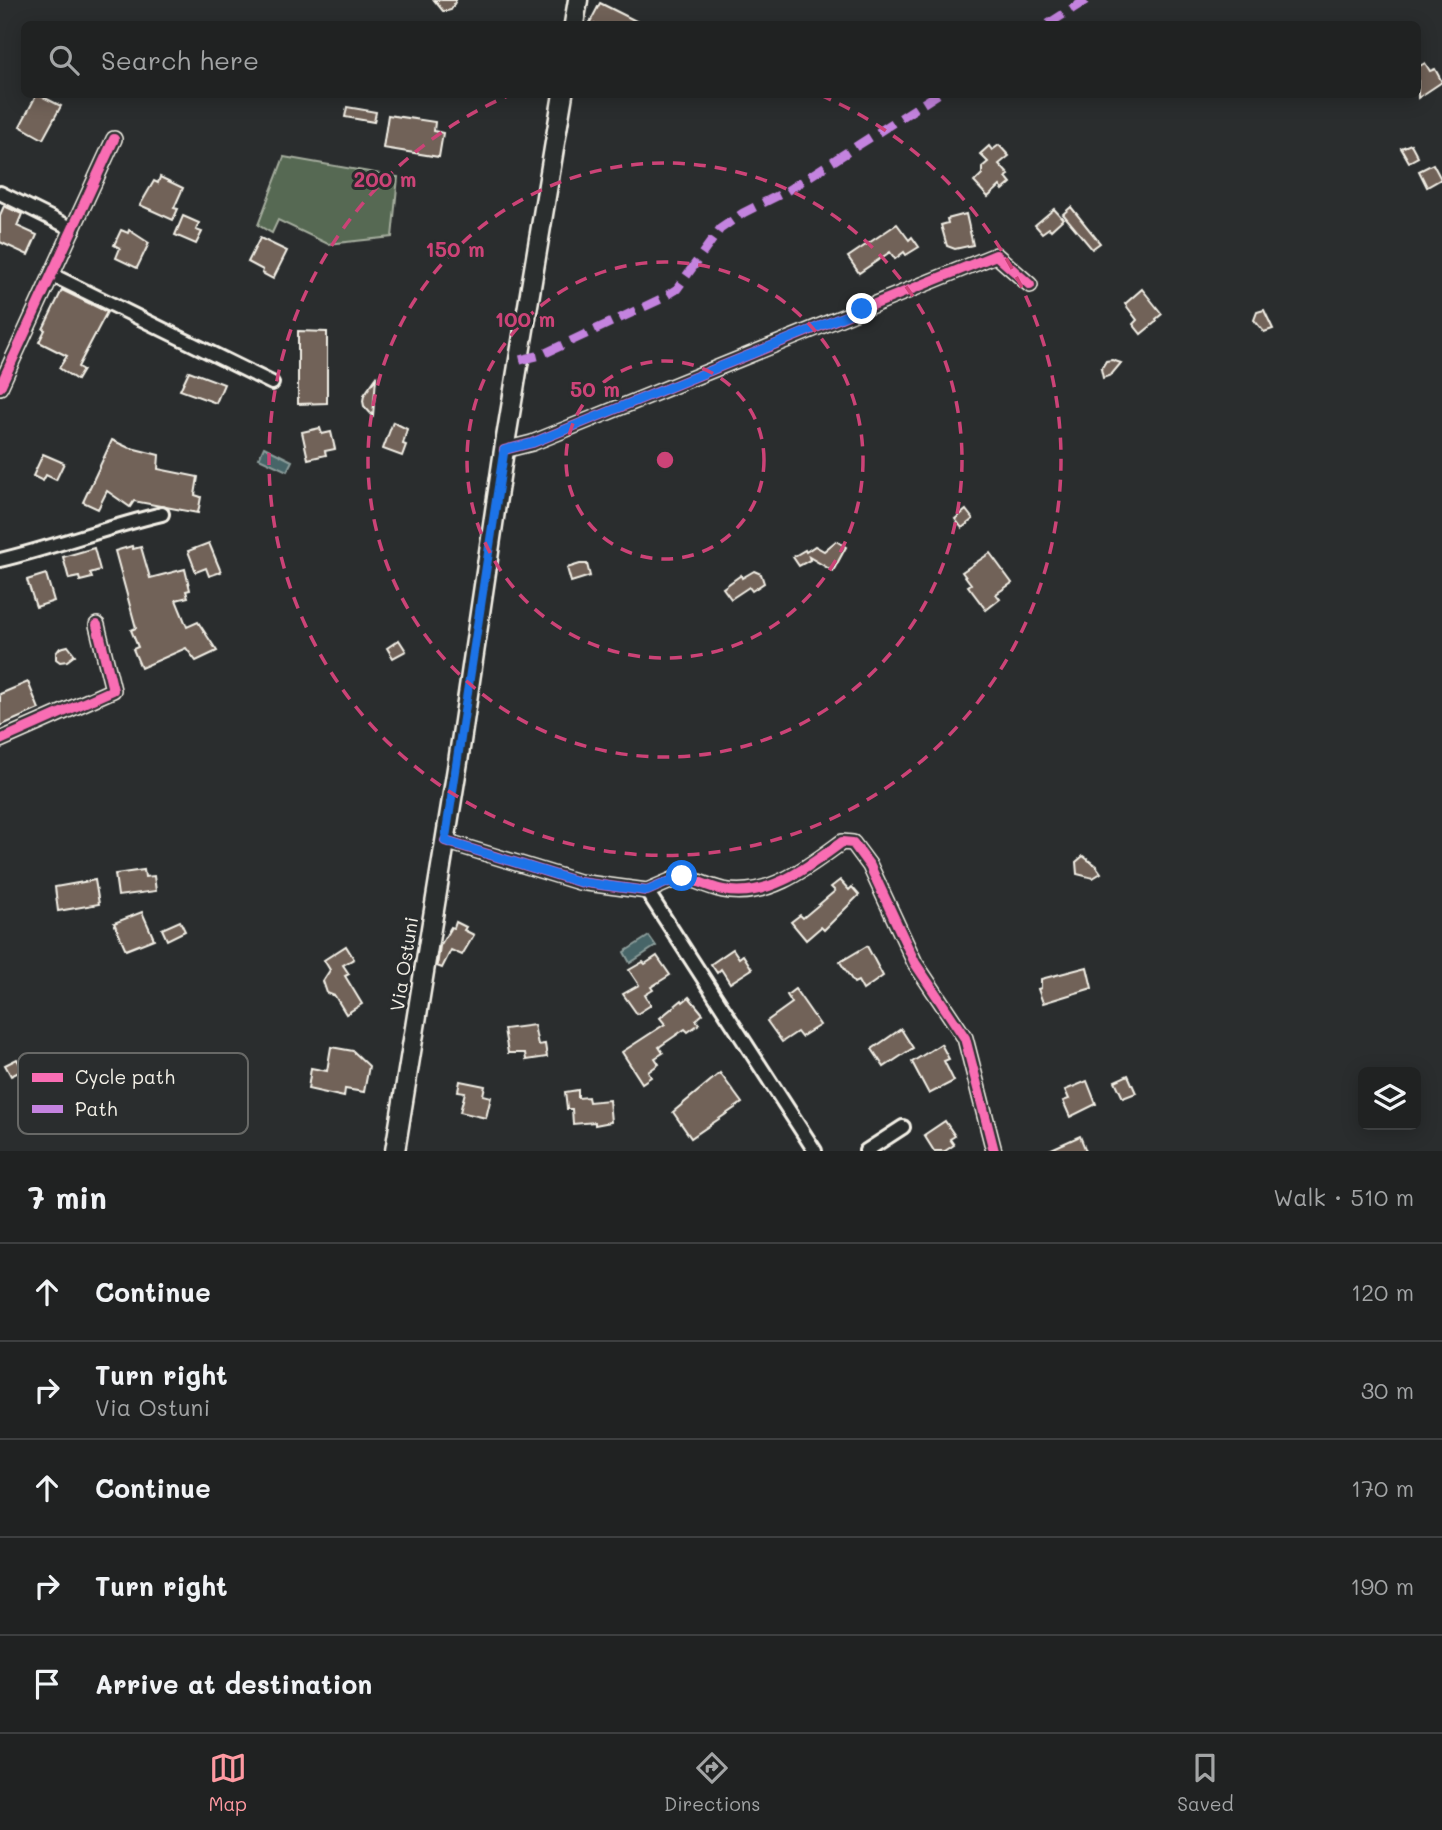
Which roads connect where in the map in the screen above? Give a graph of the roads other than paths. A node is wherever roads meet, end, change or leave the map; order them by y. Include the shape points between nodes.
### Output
1 (578, 0) edge
2 (574, 21) edge
3 (562, 98) edge
4 (114, 139) dead end
5 (0, 193) edge
6 (73, 229) junction
7 (52, 275) junction
8 (1030, 285) dead end
9 (272, 383) dead end
10 (0, 387) edge
11 (504, 450) junction
12 (162, 514) dead end
13 (0, 559) edge
14 (97, 625) dead end
15 (0, 740) edge
16 (445, 841) junction
17 (647, 891) junction
18 (903, 1127) dead end
19 (395, 1151) edge
20 (815, 1151) edge
21 (866, 1151) edge
22 (994, 1151) edge

1 - 2 main road
3 - 11 main road, Via Ostuni
4 - 6 street
5 - 6 street
6 - 7 street
7 - 9 street
7 - 10 street
8 - 11 street via 996,255 532,443
11 - 16 main road, Via Ostuni
12 - 13 street
14 - 15 street via 113,690
16 - 17 street via 579,882
16 - 19 main road, Via Ostuni
17 - 20 street
17 - 22 street via 682,876 724,890 748,891 779,883 842,842 853,843 870,866 915,963 965,1038
18 - 21 street

